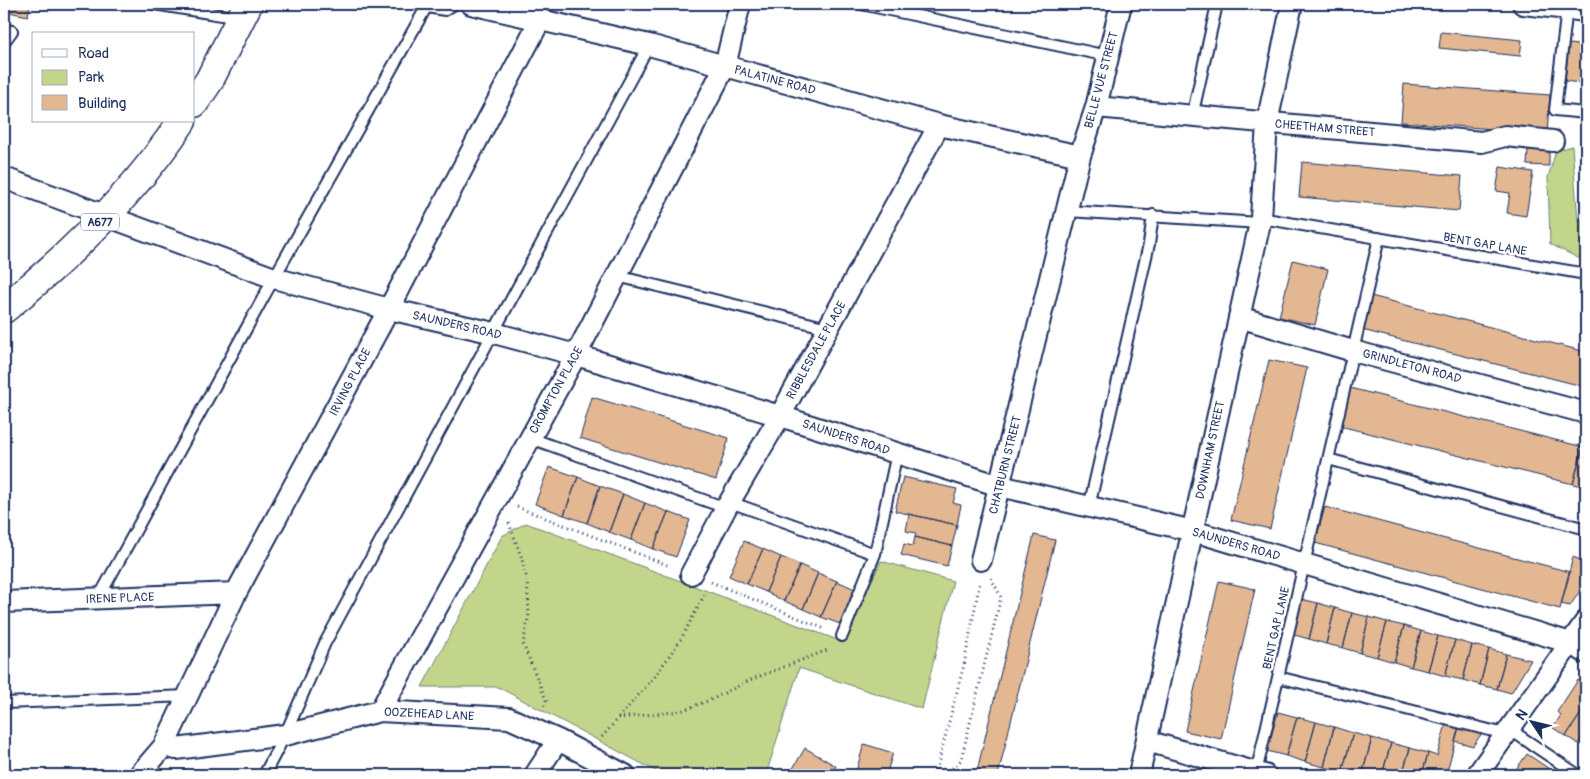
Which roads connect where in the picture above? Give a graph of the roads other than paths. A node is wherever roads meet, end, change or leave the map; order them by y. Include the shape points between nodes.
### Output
1 (154, 4) edge
2 (454, 4) edge
3 (471, 4) edge
4 (740, 4) edge
5 (861, 4) edge
6 (1121, 4) edge
7 (1217, 4) edge
8 (1292, 4) edge
9 (1523, 4) edge
10 (428, 5) edge
11 (1576, 9) edge
12 (245, 11) edge
13 (540, 20) junction
14 (4, 29) edge
15 (4, 42) edge
16 (649, 45) junction
17 (1108, 56) junction
18 (725, 66) junction
19 (195, 102) edge
20 (1096, 107) junction
21 (1586, 114) edge
22 (1192, 116) junction
23 (181, 122) edge
24 (1266, 124) junction
25 (939, 125) junction
26 (1553, 141) dead end
27 (1080, 156) junction
28 (4, 178) edge
29 (1067, 211) junction
30 (107, 215) junction
31 (1153, 215) junction
32 (1261, 221) junction
33 (1379, 238) junction
34 (1586, 274) edge
35 (617, 276) junction
36 (274, 278) junction
37 (4, 309) edge
38 (390, 309) junction
39 (1239, 317) junction
40 (828, 328) junction
41 (494, 333) junction
42 (1353, 351) junction
43 (576, 355) junction
44 (1586, 413) edge
45 (780, 416) junction
46 (530, 438) junction
47 (897, 453) junction
48 (1328, 459) junction
49 (1000, 486) junction
50 (728, 505) junction
51 (1089, 508) junction
52 (1586, 529) edge
53 (1193, 531) junction
54 (875, 554) junction
55 (981, 560) road end
56 (1304, 564) junction
57 (692, 574) dead end
58 (236, 593) junction
59 (98, 599) junction
60 (4, 602) edge
61 (1586, 621) edge
62 (842, 636) road end
63 (1579, 648) edge
64 (1278, 677) junction
65 (188, 696) junction
66 (4, 703) edge
67 (380, 711) junction
68 (1507, 732) junction
69 (285, 735) junction
70 (558, 740) junction
71 (1147, 741) junction
72 (164, 746) junction
73 (1260, 774) edge
74 (1575, 774) dead end
75 (139, 775) edge
76 (264, 775) edge
77 (534, 775) edge
78 (625, 775) edge
79 (1139, 775) edge
80 (1477, 775) edge

1 - 12 lane
2 - 10 lane via 445,10
3 - 13 street, PALATINE ROAD
4 - 18 street, CROMPTON PLACE
5 - 17 lane
6 - 17 street, BELLE VUE STREET
7 - 22 lane
8 - 24 street, DOWNHAM STREET
9 - 11 street
10 - 36 lane
11 - 21 lane via 1555,110
12 - 19 highway
13 - 16 street, PALATINE ROAD
13 - 38 street, IRVING PLACE
14 - 15 lane via 12,31
16 - 18 street, PALATINE ROAD
16 - 41 lane
17 - 20 street, BELLE VUE STREET
18 - 25 street, PALATINE ROAD
18 - 35 street, CROMPTON PLACE
20 - 22 street, CHEETHAM STREET
20 - 27 street, BELLE VUE STREET
22 - 24 street, CHEETHAM STREET
23 - 30 highway, A677
24 - 26 street, CHEETHAM STREET via 1482,142 1506,136
24 - 32 street, DOWNHAM STREET
25 - 27 street, PALATINE ROAD
25 - 40 street, RIBBLESDALE PLACE
27 - 29 street, CHATBURN STREET
28 - 30 street, SAUNDERS ROAD
29 - 31 lane, BENT GAP LANE
29 - 49 street, CHATBURN STREET
30 - 36 street, SAUNDERS ROAD
30 - 37 highway, A677 via 72,251
31 - 32 lane, BENT GAP LANE
31 - 51 lane
32 - 33 lane, BENT GAP LANE
32 - 39 street, DOWNHAM STREET
33 - 34 lane, BENT GAP LANE
33 - 42 lane, BENT GAP LANE
35 - 40 lane
35 - 43 street, CROMPTON PLACE
36 - 38 street, SAUNDERS ROAD
36 - 59 lane
38 - 41 street, SAUNDERS ROAD
38 - 58 street, IRVING PLACE
39 - 42 street, GRINDLETON ROAD
39 - 53 street, DOWNHAM STREET
40 - 45 street, RIBBLESDALE PLACE
41 - 43 street, SAUNDERS ROAD
41 - 69 lane via 325,643
42 - 44 street, GRINDLETON ROAD
42 - 48 lane, BENT GAP LANE
43 - 45 street, SAUNDERS ROAD
43 - 46 street, CROMPTON PLACE
45 - 47 street, SAUNDERS ROAD
45 - 50 street, RIBBLESDALE PLACE
46 - 50 lane
46 - 67 street, CROMPTON PLACE
47 - 49 street, SAUNDERS ROAD
47 - 54 lane
48 - 52 lane
48 - 56 lane, BENT GAP LANE
49 - 51 street, SAUNDERS ROAD
49 - 55 street, CHATBURN STREET
50 - 54 lane
50 - 57 street, RIBBLESDALE PLACE
51 - 53 street, SAUNDERS ROAD
53 - 56 street, SAUNDERS ROAD
53 - 71 street, DOWNHAM STREET
54 - 62 lane
56 - 63 street, SAUNDERS ROAD
56 - 64 lane, BENT GAP LANE
58 - 59 street, IRENE PLACE
58 - 65 street, IRVING PLACE
59 - 60 street, IRENE PLACE
61 - 63 street
63 - 68 street
64 - 68 lane
64 - 73 lane, BENT GAP LANE
65 - 66 lane
65 - 72 street, IRVING PLACE
67 - 69 street, OOZEHEAD LANE
67 - 70 street, OOZEHEAD LANE via 509,718
68 - 74 lane
68 - 80 street
69 - 72 street, OOZEHEAD LANE via 176,749
69 - 76 lane
70 - 77 street
70 - 78 street, OOZEHEAD LANE
71 - 73 street
71 - 79 street, DOWNHAM STREET
72 - 75 street, IRVING PLACE

